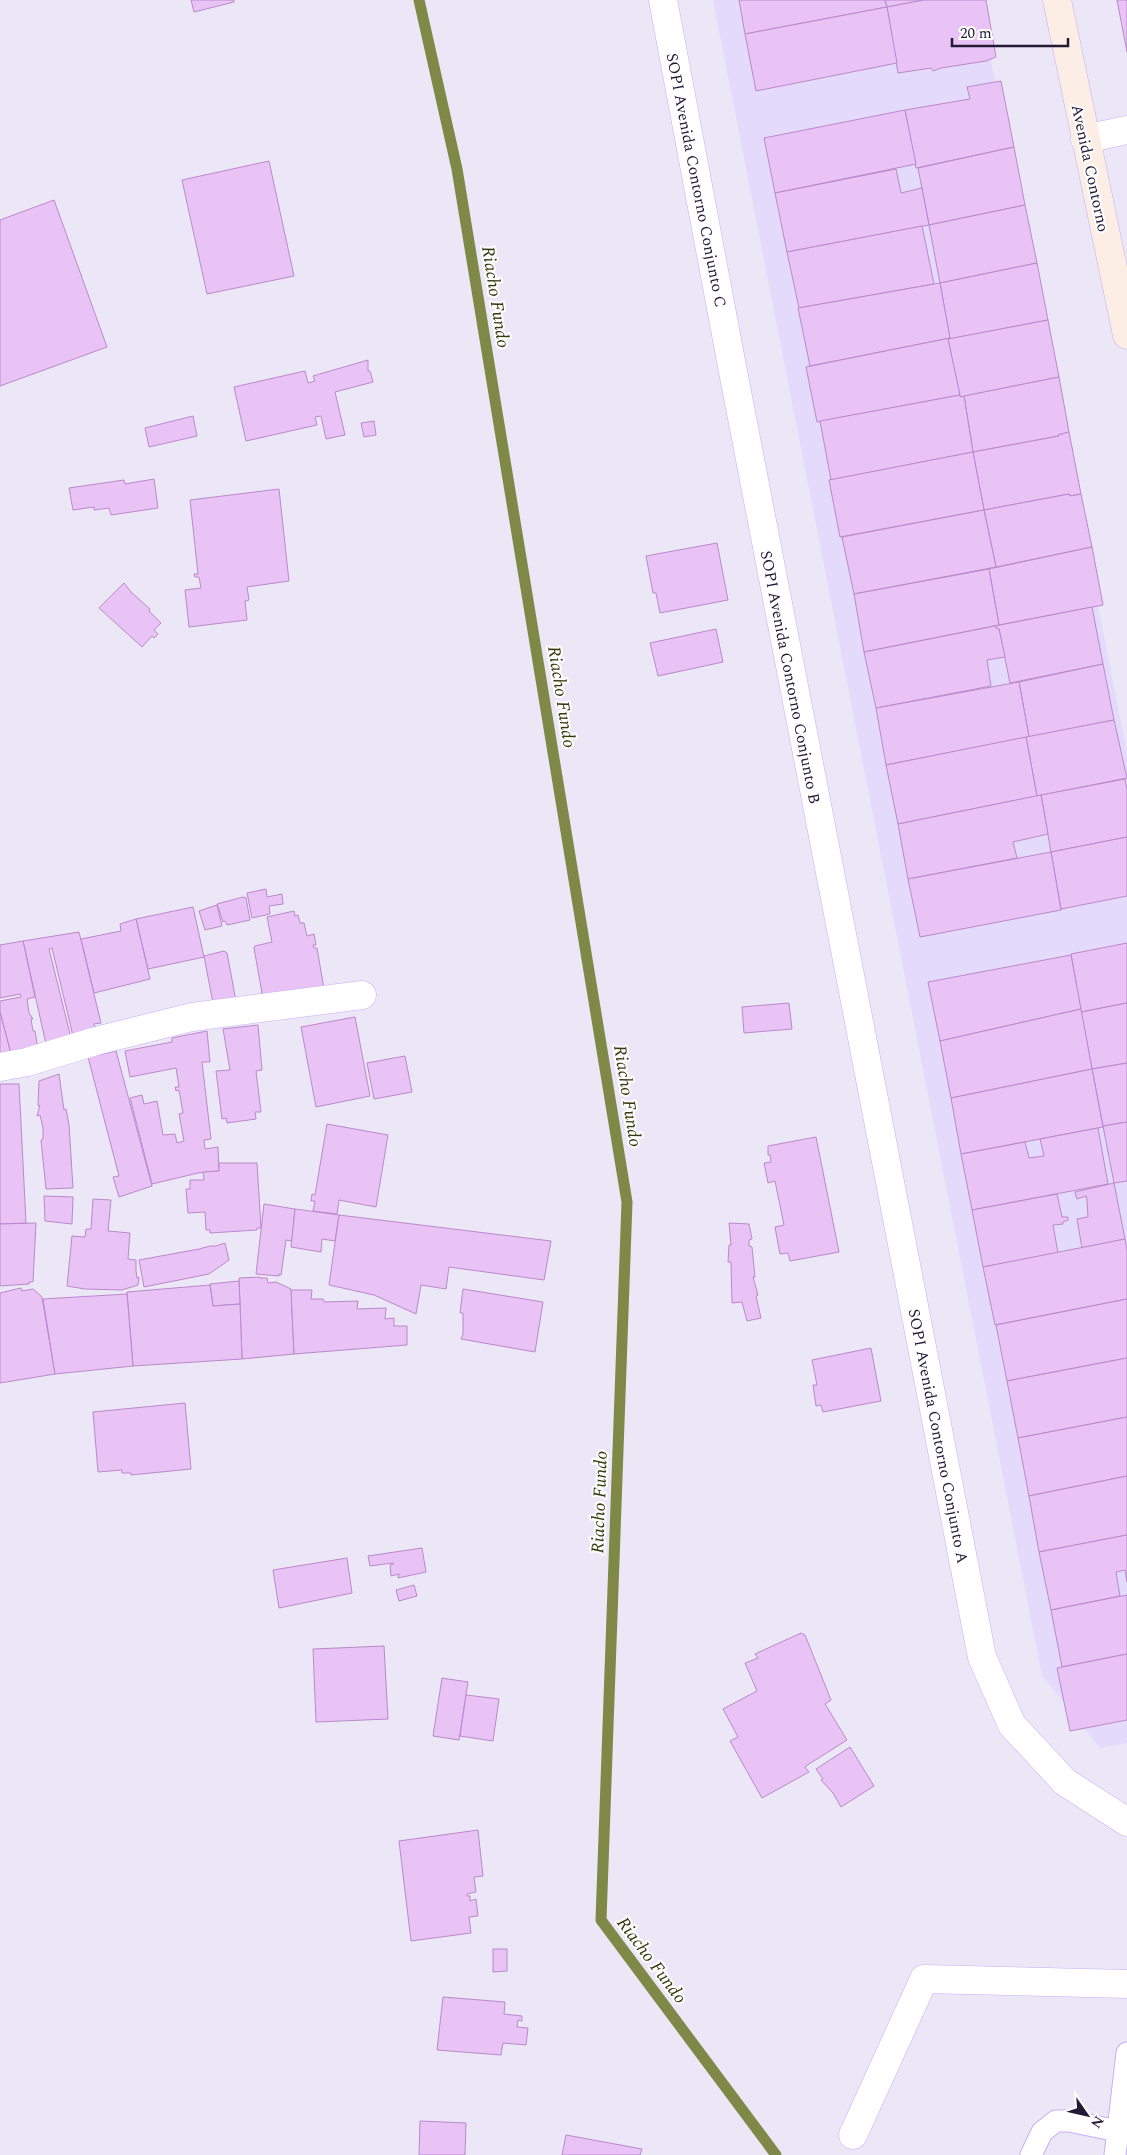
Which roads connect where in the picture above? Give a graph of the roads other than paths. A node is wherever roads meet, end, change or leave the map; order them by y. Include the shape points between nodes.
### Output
1 (663, 0) edge
2 (1057, 0) edge
3 (1127, 130) edge
4 (1085, 138) junction
5 (1127, 335) edge
6 (730, 361) joint
7 (852, 992) joint
8 (362, 995) dead end
9 (0, 1067) edge
10 (1127, 1822) edge
11 (1127, 1984) edge
12 (1127, 2053) edge
13 (1118, 2131) junction
14 (853, 2135) dead end
15 (1031, 2155) edge
16 (1115, 2155) edge

1 - 6 street, SOPI Avenida Contorno Conjunto C
2 - 4 street, Avenida Contorno
3 - 4 street
4 - 5 street, Avenida Contorno
6 - 7 street, SOPI Avenida Contorno Conjunto B
7 - 10 street, SOPI Avenida Contorno Conjunto A via 982,1658 1012,1725 1065,1782
8 - 9 street via 192,1017
11 - 14 street via 924,1979
12 - 13 lane
13 - 15 lane via 1056,2121 1042,2132
13 - 16 lane

